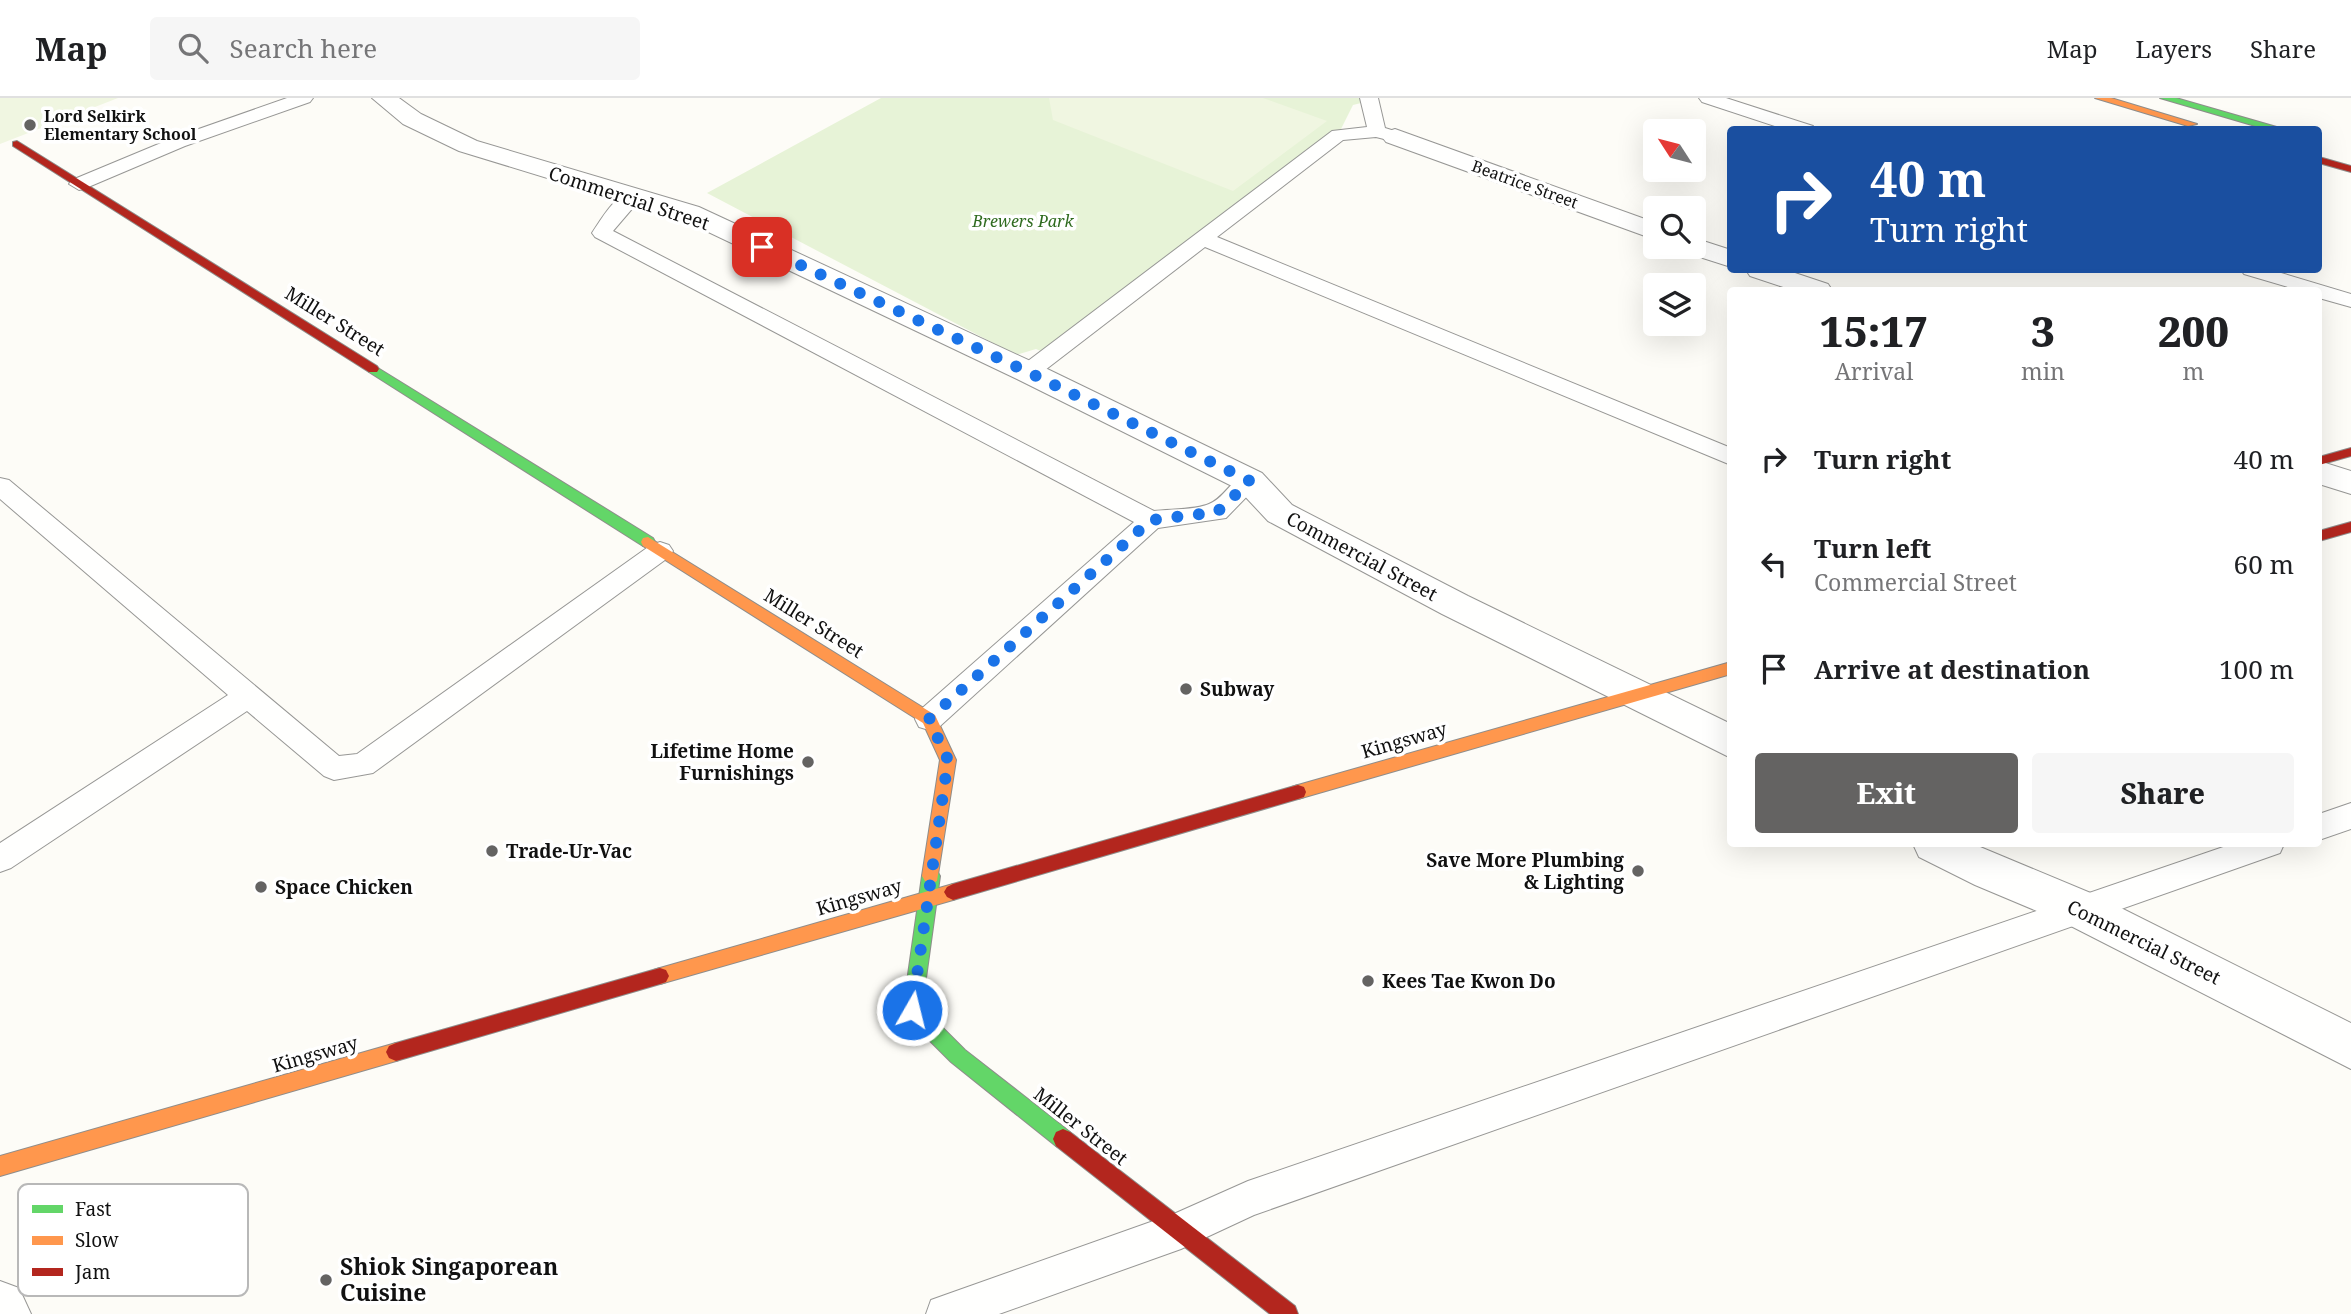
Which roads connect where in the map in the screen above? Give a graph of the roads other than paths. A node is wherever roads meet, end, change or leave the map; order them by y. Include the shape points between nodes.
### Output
1 (304, 98) edge
2 (384, 98) edge
3 (1369, 98) edge
4 (1708, 98) edge
5 (2099, 98) edge
6 (2165, 98) edge
7 (1795, 126) edge
8 (2196, 126) edge
9 (2266, 126) edge
10 (1386, 134) junction
11 (17, 144) dead end
12 (2322, 161) edge
13 (2351, 169) edge
14 (79, 184) junction
15 (633, 196) junction
16 (1643, 227) edge
17 (1201, 238) junction
18 (1706, 250) edge
19 (1727, 258) edge
20 (1769, 273) edge
21 (2261, 273) edge
22 (1809, 287) edge
23 (2305, 287) edge
24 (2322, 292) edge
25 (2351, 301) edge
26 (1028, 372) junction
27 (2351, 452) edge
28 (1727, 455) edge
29 (2322, 460) edge
30 (2322, 473) edge
31 (1250, 481) junction
32 (2351, 483) edge
33 (0, 486) edge
34 (1151, 520) junction
35 (2351, 527) edge
36 (2322, 535) edge
37 (660, 551) junction
38 (1727, 669) edge
39 (248, 696) junction
40 (1634, 696) junction
41 (929, 719) junction
42 (1727, 741) edge
43 (2351, 816) edge
44 (2322, 826) edge
45 (1940, 847) edge
46 (2260, 847) edge
47 (0, 859) edge
48 (928, 898) junction
49 (2078, 908) junction
50 (2351, 1047) edge
51 (0, 1166) edge
52 (1181, 1230) junction
53 (0, 1307) edge
54 (5, 1314) edge
55 (945, 1314) edge
56 (1287, 1314) edge

1 - 14 lane via 179,142
2 - 15 street, Commercial Street via 412,119 468,146
3 - 10 lane
4 - 7 lane
5 - 8 street
6 - 9 street
10 - 16 street, Beatrice Street
10 - 17 lane via 1338,135
11 - 14 street, Miller Street
12 - 13 street
14 - 37 street, Miller Street
15 - 26 street, Commercial Street via 690,213
15 - 34 lane via 602,233
17 - 26 lane
17 - 28 lane
18 - 19 street
20 - 22 street
21 - 23 lane
24 - 25 lane
26 - 31 street, Commercial Street
27 - 29 street
30 - 32 street
31 - 34 lane via 1217,512
31 - 40 street, Commercial Street via 1280,513
33 - 39 lane
34 - 41 lane
35 - 36 street
37 - 39 lane via 363,765 334,768
37 - 41 street, Miller Street
38 - 40 street, Kingsway
39 - 47 lane
40 - 42 street, Commercial Street
40 - 48 street, Kingsway
41 - 48 street, Miller Street via 948,760
43 - 44 lane
45 - 49 street, Commercial Street
46 - 49 lane
48 - 51 street, Kingsway
48 - 52 street, Miller Street via 912,1010 958,1056
49 - 50 street, Commercial Street
49 - 52 lane via 1248,1199
52 - 55 lane
52 - 56 street, Miller Street
53 - 54 street

